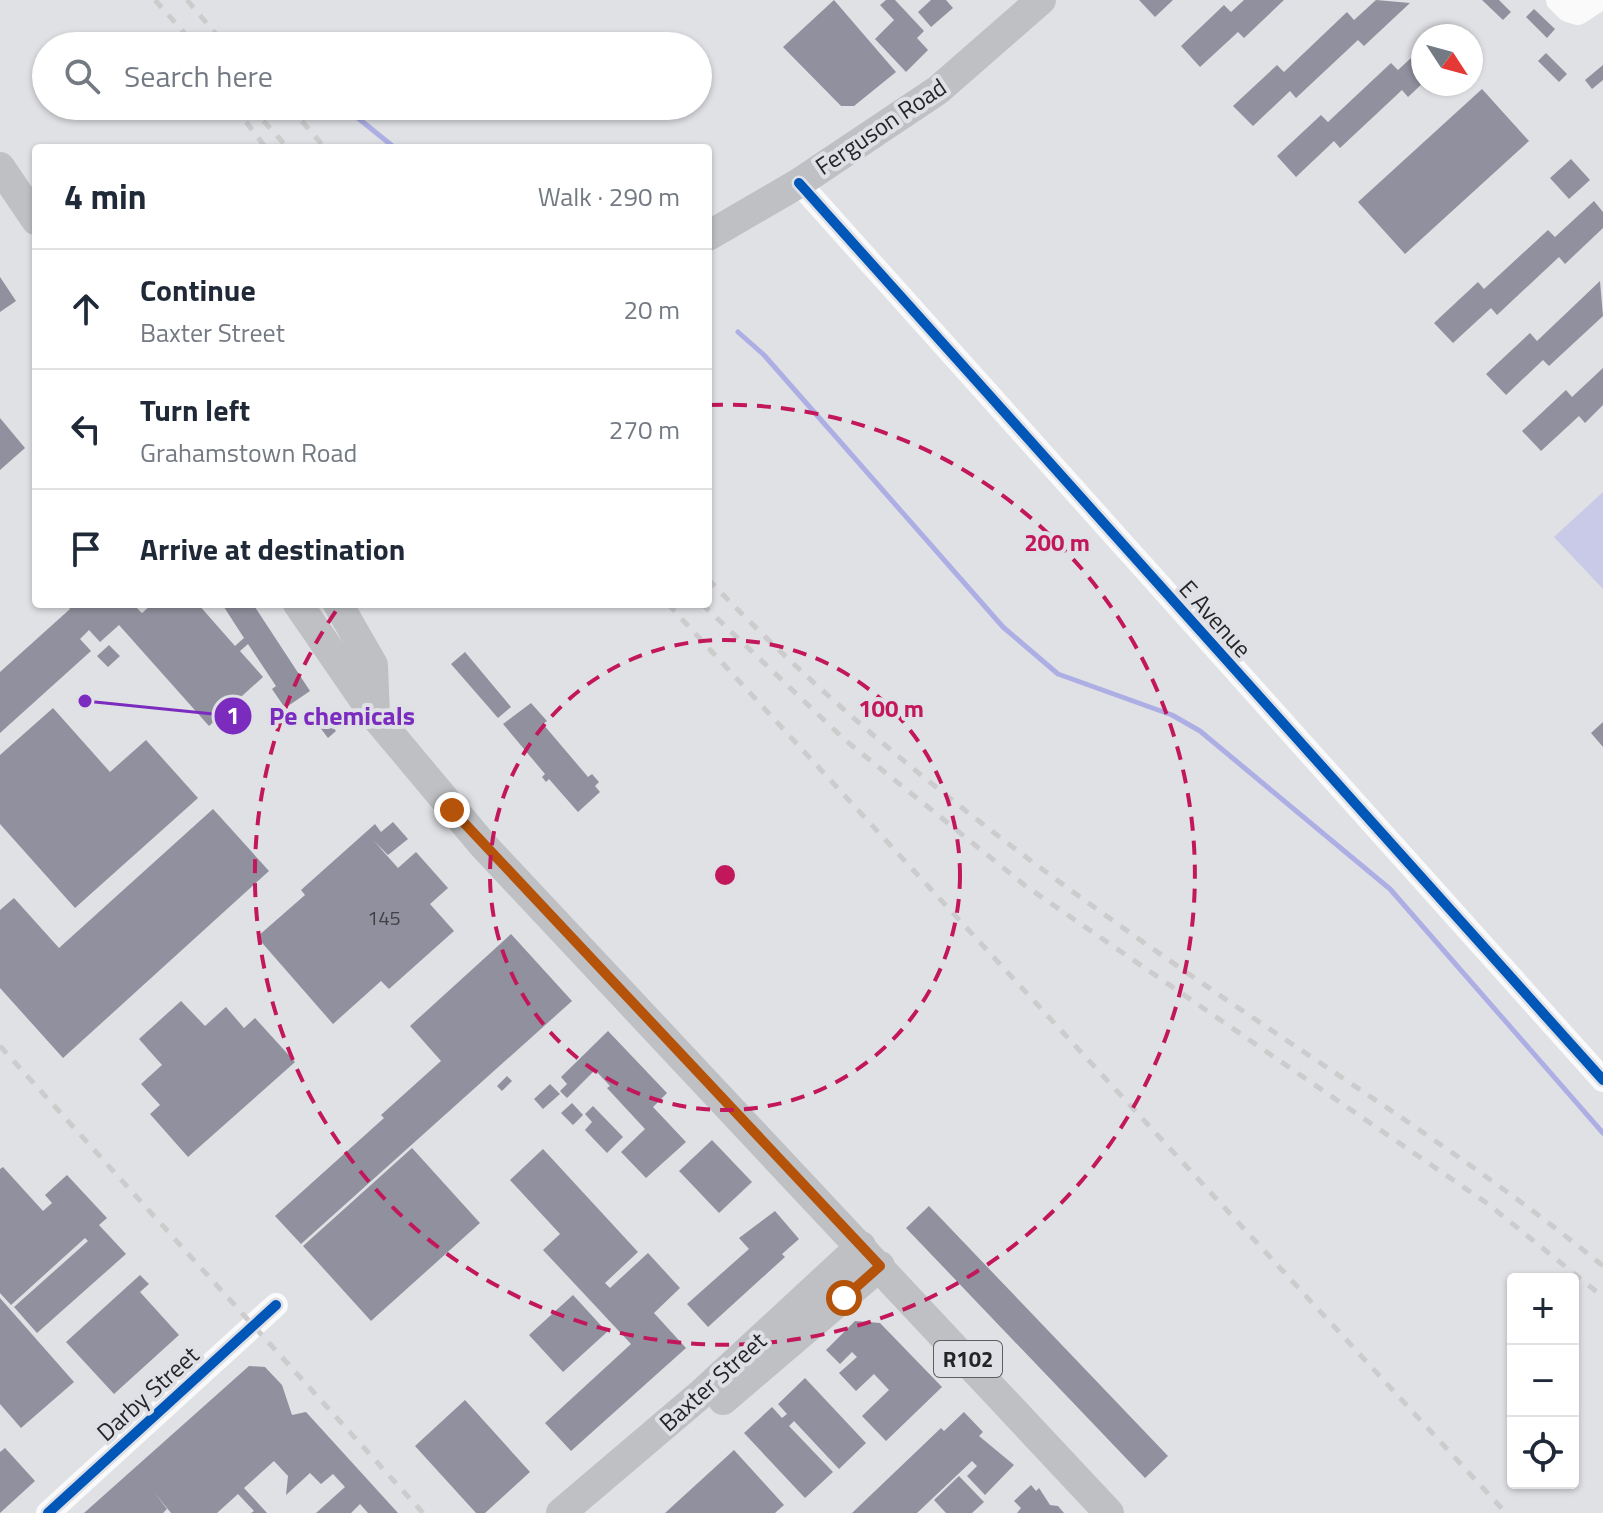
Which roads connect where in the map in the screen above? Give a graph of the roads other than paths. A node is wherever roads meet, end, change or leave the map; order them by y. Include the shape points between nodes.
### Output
1 (1041, 0) edge
2 (1558, 0) edge
3 (1598, 0) edge
4 (0, 167) edge
5 (799, 183) junction
6 (32, 214) edge
7 (712, 234) edge
8 (301, 608) edge
9 (340, 608) edge
10 (375, 716) junction
11 (1603, 1080) edge
12 (871, 1256) junction
13 (276, 1305) dead end
14 (48, 1513) edge
15 (561, 1513) edge
16 (589, 1513) edge
17 (1109, 1513) edge

1 - 5 main road, Ferguson Road via 960,73
2 - 3 street via 1578,13
4 - 6 main road
5 - 7 main road, Ferguson Road
5 - 11 street, E Avenue
8 - 10 main road, R102
9 - 10 main road via 373,665
10 - 12 main road, R102 via 483,845
12 - 15 main road, Baxter Street
12 - 16 main road, Baxter Street
12 - 17 main road, R102
13 - 14 street, Darby Street

